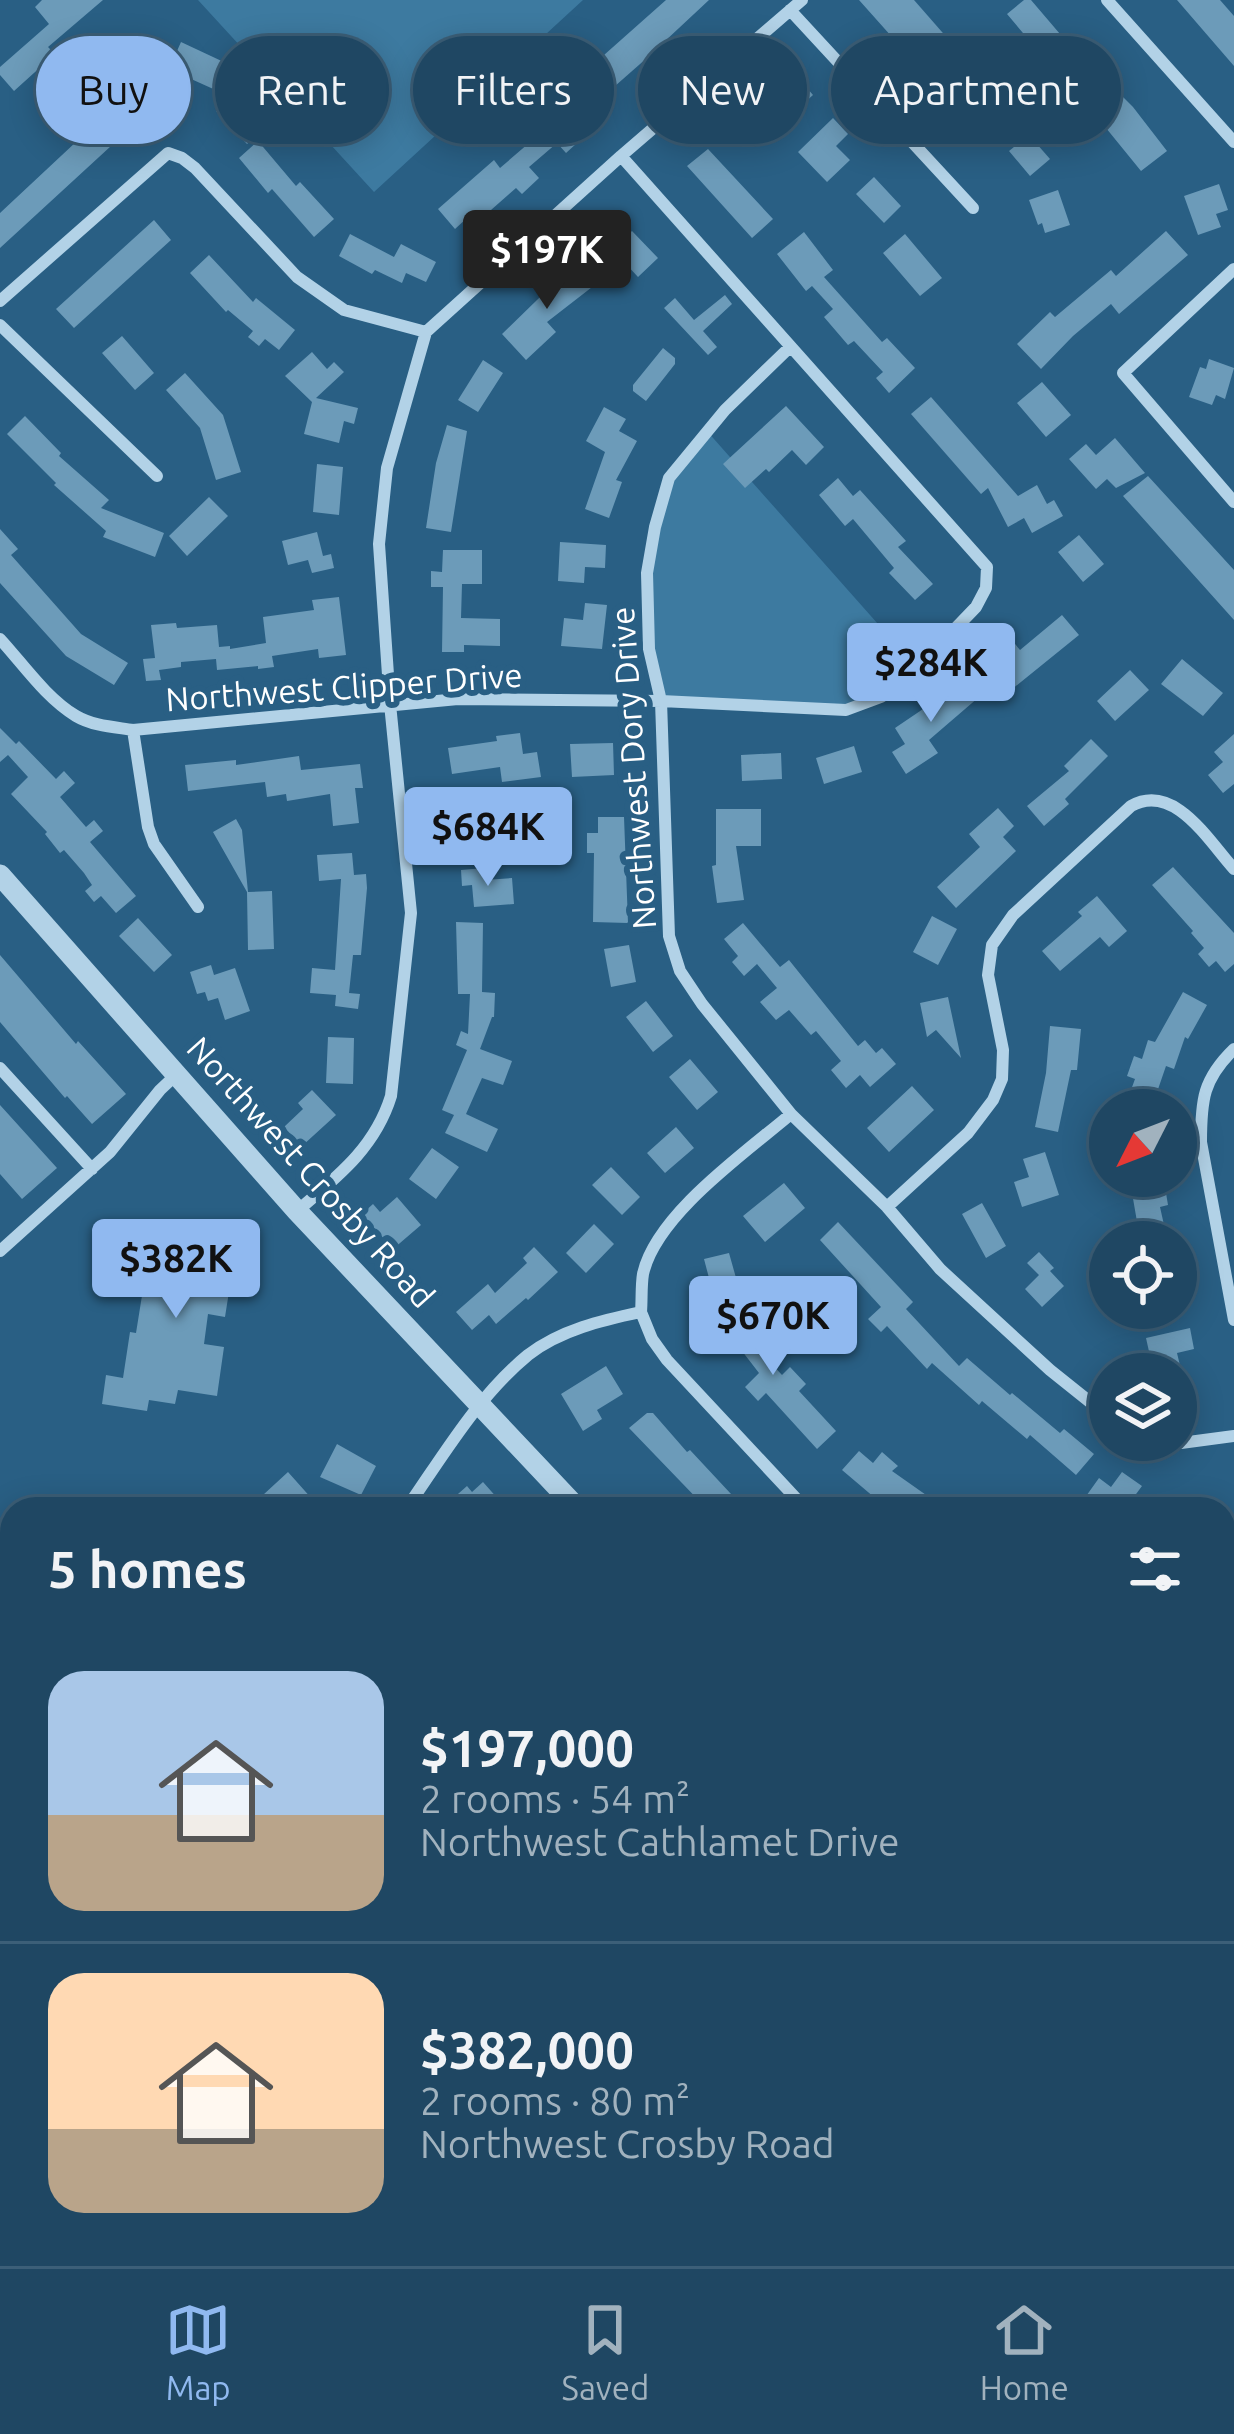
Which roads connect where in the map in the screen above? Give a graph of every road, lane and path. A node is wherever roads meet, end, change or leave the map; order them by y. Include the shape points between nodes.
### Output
1 (802, 0) edge
2 (1106, 0) edge
3 (790, 10) junction
4 (1234, 142) edge
5 (621, 156) junction
6 (973, 208) dead end
7 (1234, 269) edge
8 (0, 301) edge
9 (0, 325) edge
10 (426, 332) junction
11 (790, 347) junction
12 (157, 476) dead end
13 (1234, 502) edge
14 (0, 639) edge
15 (661, 701) junction
16 (390, 704) junction
17 (133, 730) junction
18 (1234, 869) edge
19 (0, 875) edge
20 (198, 907) dead end
21 (1234, 1049) edge
22 (0, 1068) edge
23 (177, 1074) junction
24 (790, 1114) junction
25 (92, 1169) junction
26 (886, 1207) junction
27 (297, 1211) junction
28 (0, 1251) edge
29 (641, 1312) junction
30 (1234, 1320) edge
31 (1089, 1401) edge
32 (479, 1404) junction
33 (1234, 1436) edge
34 (1197, 1441) edge
35 (414, 1497) edge
36 (567, 1497) edge
37 (795, 1497) edge

1 - 3 street
2 - 4 street
3 - 5 street
3 - 6 street
5 - 10 street
5 - 11 street, Northwest Clipper Drive
7 - 13 street via 1123,374
8 - 10 street via 168,153 195,168 297,278 344,310
9 - 12 street
10 - 16 street via 387,468 379,544
11 - 15 street, Northwest Dory Drive via 669,478 647,573
11 - 15 street, Northwest Clipper Drive via 987,567 986,588 903,682 846,710
14 - 17 street, Northwest Clipper Drive via 76,716
15 - 16 street, Northwest Clipper Drive
15 - 24 street, Northwest Dory Drive via 669,936 701,1004
16 - 17 street, Northwest Clipper Drive
16 - 27 street via 411,913 391,1096 356,1160
17 - 20 street via 154,844
18 - 26 street via 1184,813 1143,799 1013,915 992,945 988,975 1003,1051 993,1100
19 - 23 street, Northwest Crosby Road
21 - 30 street via 1209,1078 1201,1142
22 - 25 street
23 - 25 street
23 - 27 street, Northwest Crosby Road
24 - 26 street, Northwest Dory Drive
24 - 29 street via 674,1215 644,1274
25 - 28 street
26 - 31 street, Northwest Dory Drive via 940,1269
27 - 32 street, Northwest Crosby Road
29 - 32 street via 560,1336
29 - 37 street via 667,1360
32 - 35 street
32 - 36 street, Northwest Crosby Road
33 - 34 street

